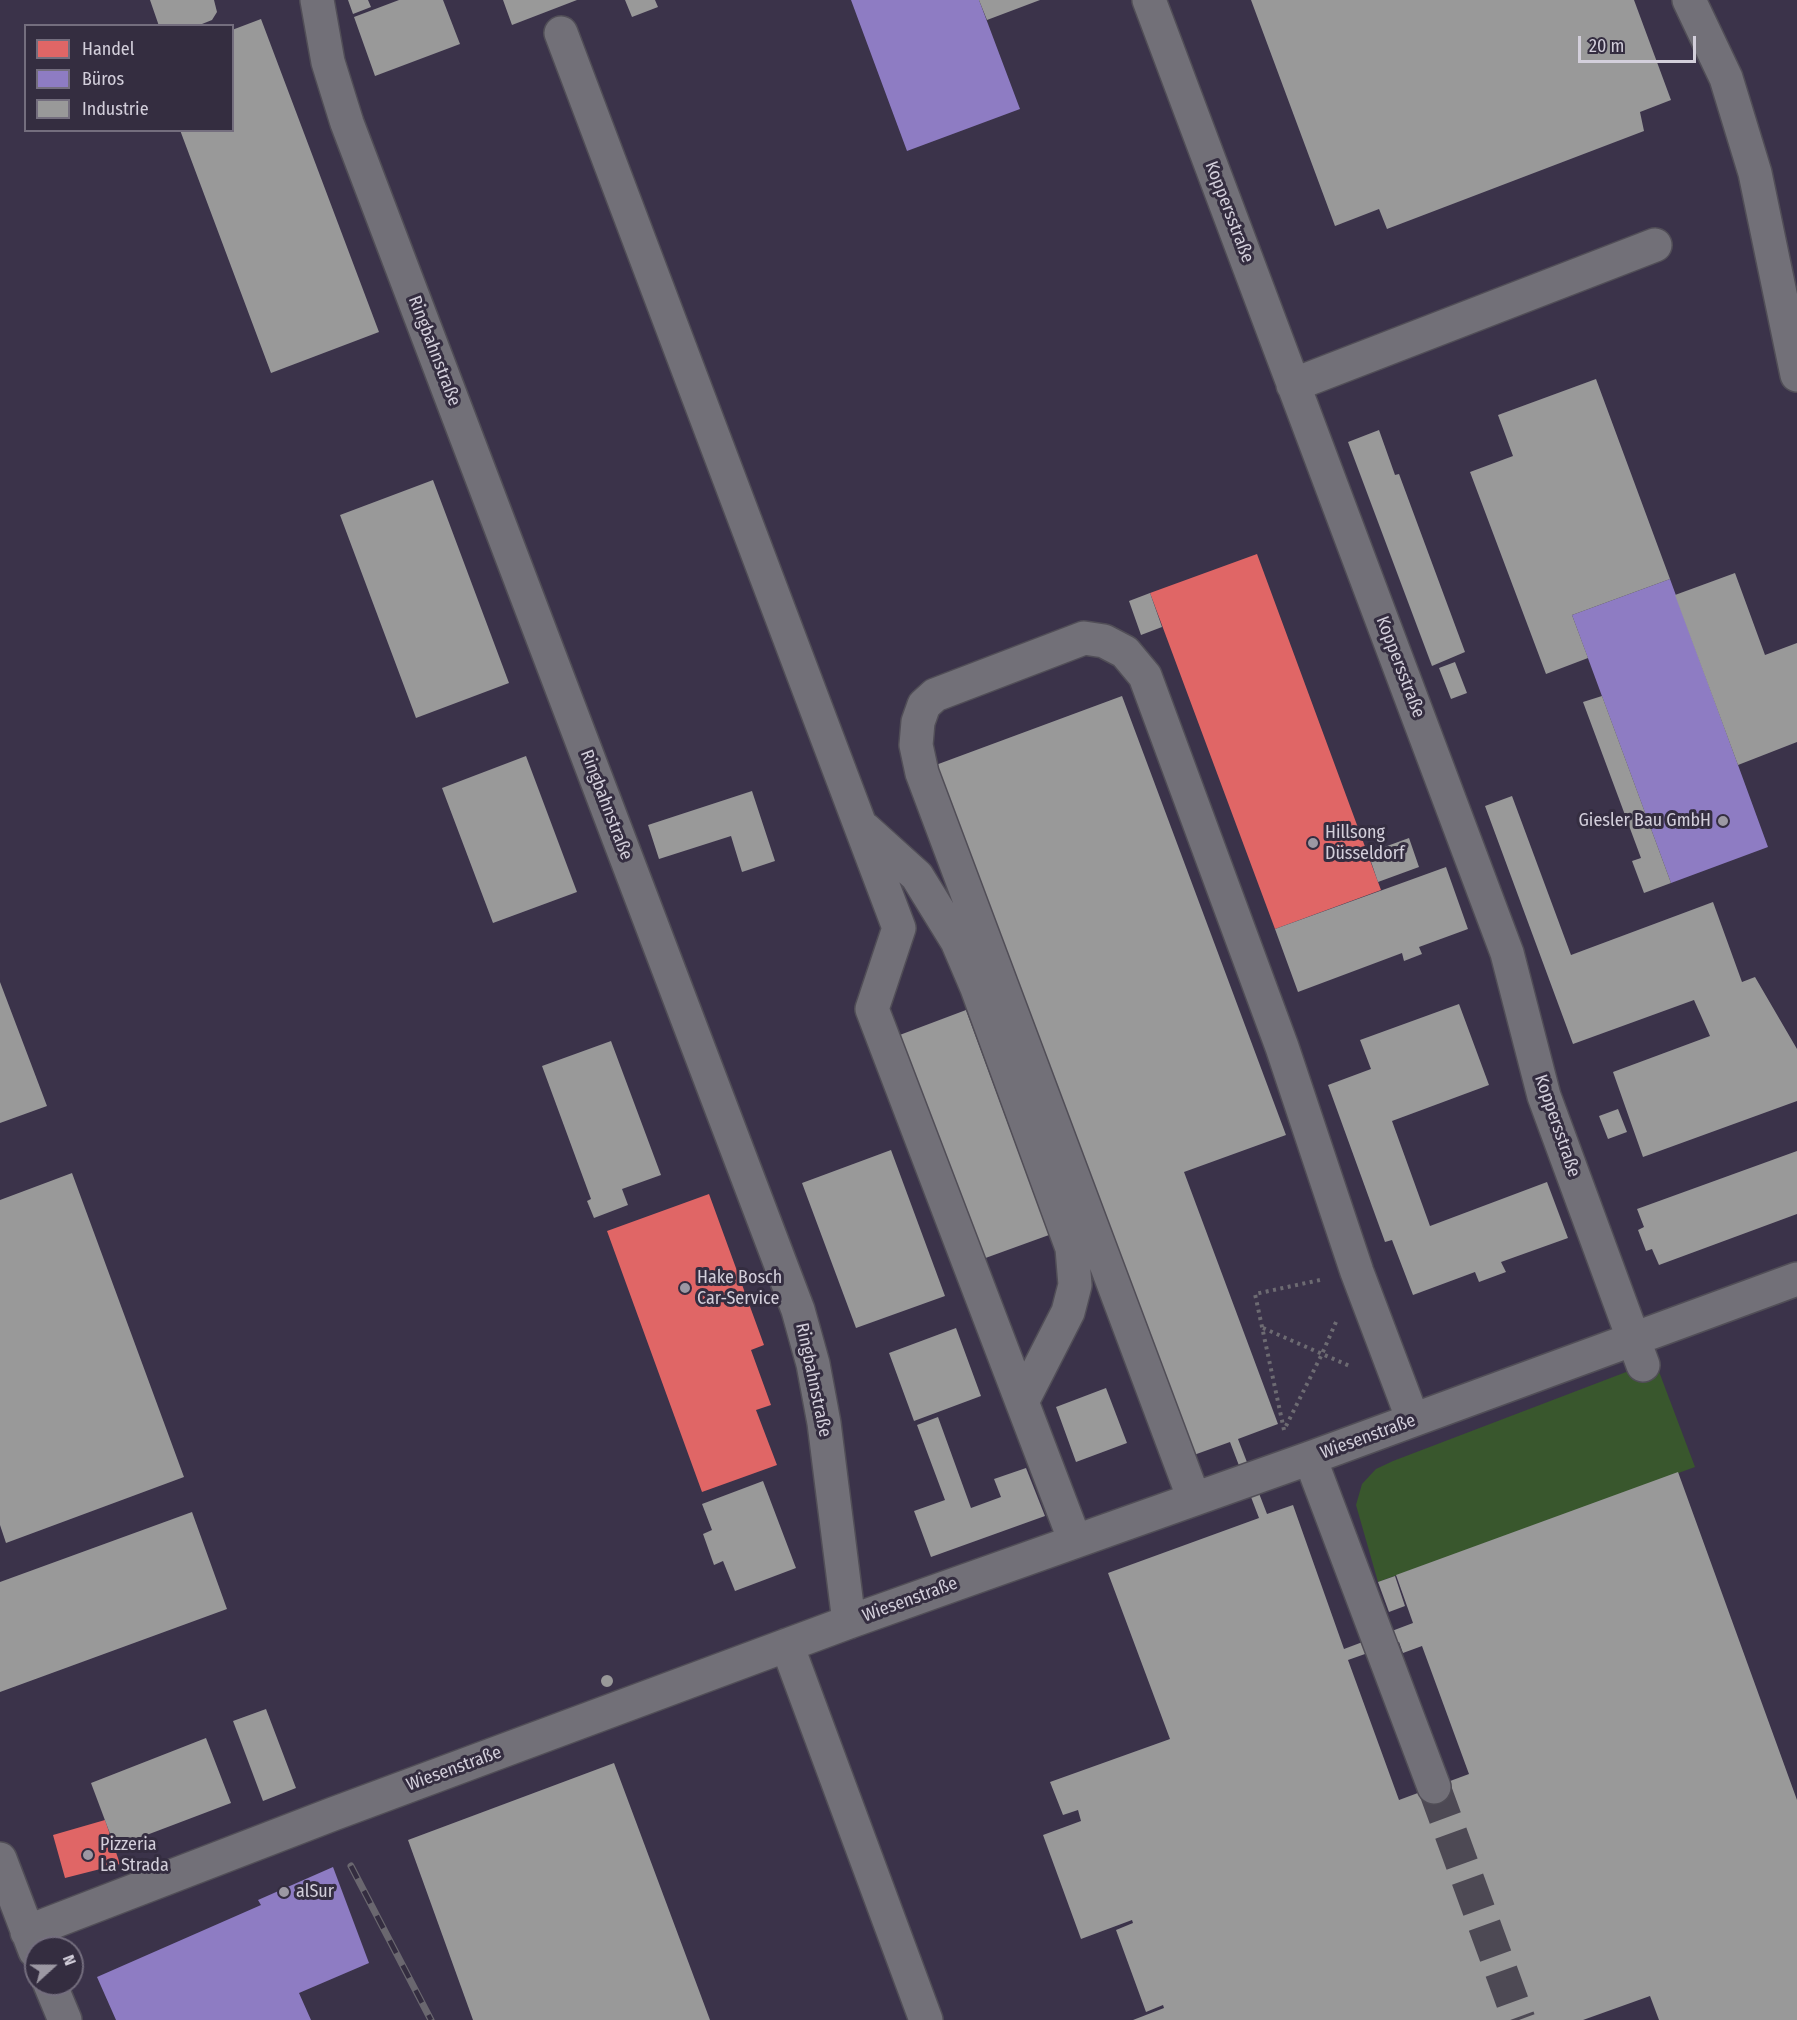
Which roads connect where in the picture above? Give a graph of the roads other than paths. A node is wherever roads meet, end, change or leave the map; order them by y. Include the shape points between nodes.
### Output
1 (317, 0) edge
2 (1149, 0) edge
3 (1689, 0) edge
4 (561, 33) dead end
5 (1655, 245) dead end
6 (1797, 375) edge
7 (1293, 385) junction
8 (861, 826) junction
9 (1797, 1279) edge
10 (1639, 1352) junction
11 (1022, 1402) junction
12 (1413, 1420) junction
13 (1302, 1461) junction
14 (1194, 1499) junction
15 (1075, 1541) junction
16 (849, 1622) junction
17 (787, 1646) junction
18 (1434, 1787) tunnel mouth
19 (0, 1859) edge
20 (30, 1936) edge
21 (46, 1936) edge
22 (55, 1996) edge
23 (65, 2020) edge
24 (926, 2020) edge

1 - 16 street, Ringbahnstraße via 328,62 347,123 798,1310 824,1423
2 - 7 street, Koppersstraße
3 - 6 street via 1726,78 1755,173
4 - 8 street
5 - 7 street
7 - 10 street, Koppersstraße via 1507,953 1544,1096
8 - 11 street via 899,928 872,1009
8 - 11 street via 917,876 957,941 1072,1248 1075,1285 1068,1312
9 - 10 street, Wiesenstraße
10 - 12 street, Wiesenstraße
11 - 15 street
12 - 13 street, Wiesenstraße
12 - 14 street via 1357,1272 1282,1047 1145,676 1125,652 1104,641 1084,638 935,695 924,705 916,744 922,773
13 - 14 street, Wiesenstraße
13 - 18 street
14 - 15 street, Wiesenstraße
15 - 16 street, Wiesenstraße
16 - 17 street, Wiesenstraße
17 - 21 street, Wiesenstraße via 333,1814
17 - 24 street
19 - 20 street
22 - 23 street

